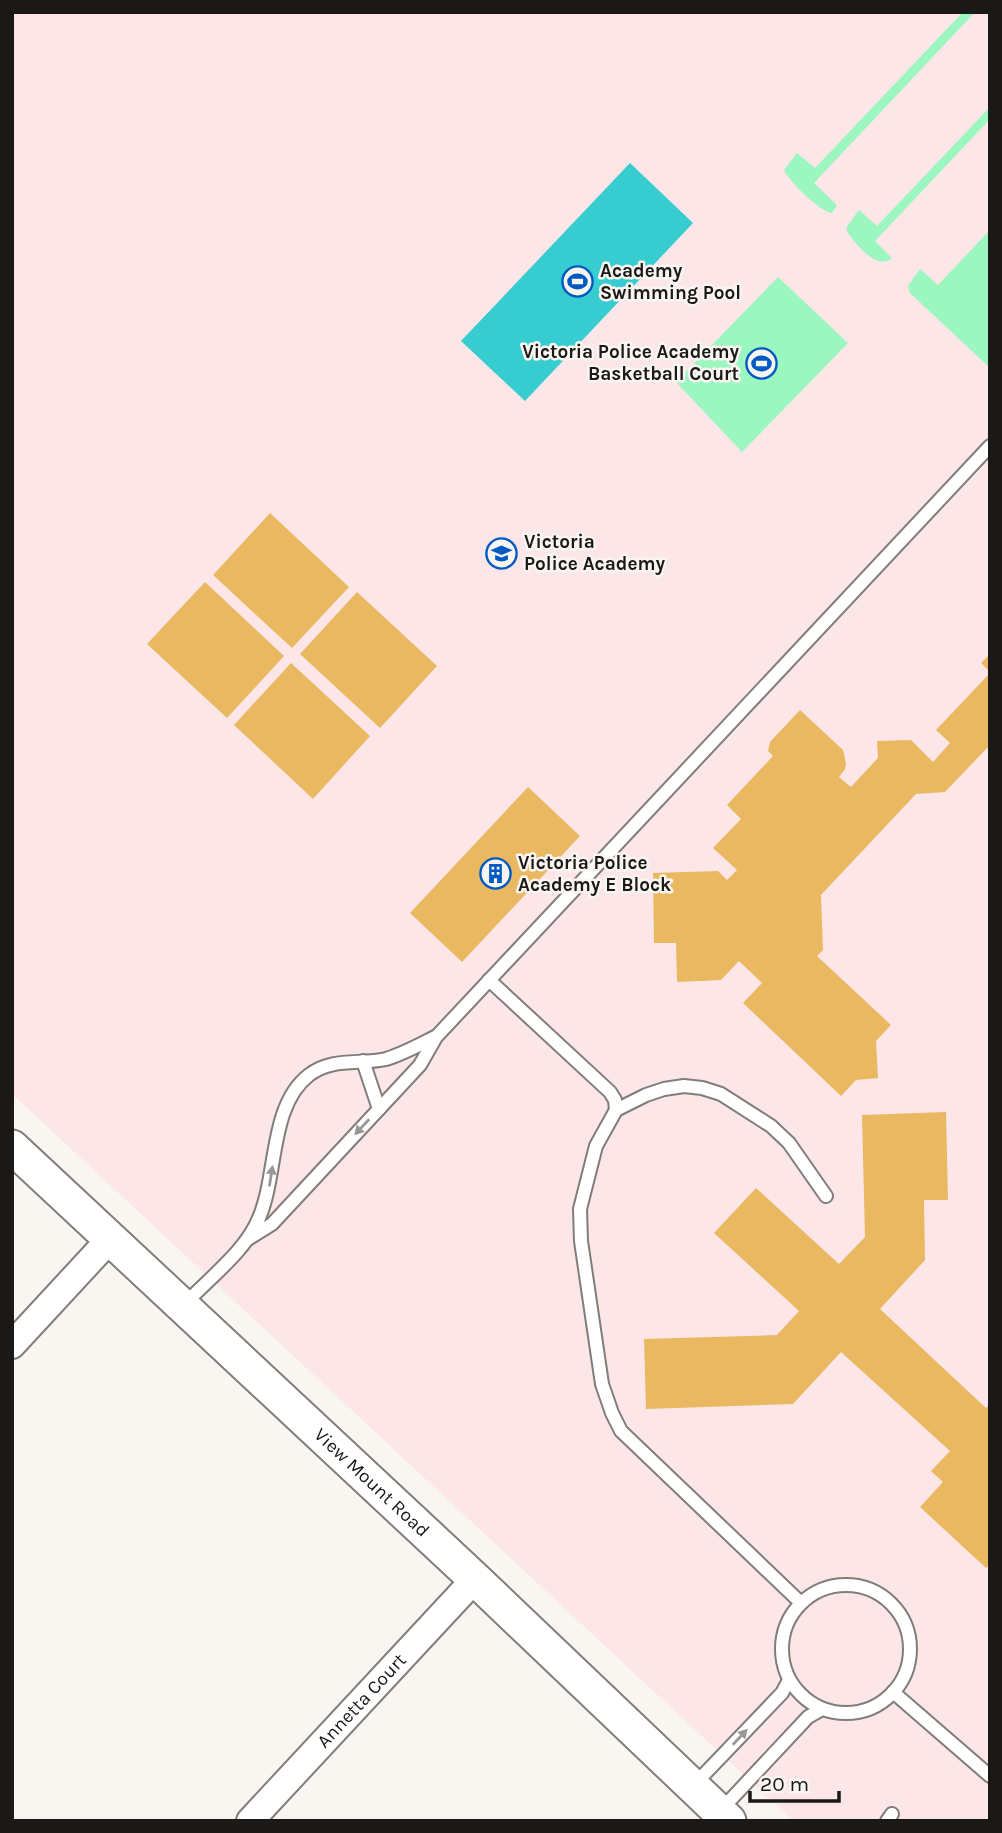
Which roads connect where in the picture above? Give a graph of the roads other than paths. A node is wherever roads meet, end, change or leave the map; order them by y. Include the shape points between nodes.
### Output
1 (990, 446) edge
2 (489, 980) junction
3 (436, 1037) junction
4 (363, 1061) junction
5 (379, 1109) junction
6 (616, 1110) junction
7 (12, 1147) edge
8 (826, 1196) dead end
9 (110, 1239) junction
10 (248, 1239) junction
11 (182, 1306) junction
12 (12, 1345) edge
13 (475, 1579) junction
14 (801, 1603) junction
15 (789, 1680) junction
16 (894, 1692) junction
17 (822, 1709) junction
18 (990, 1776) edge
19 (692, 1786) junction
20 (724, 1816) edge
21 (250, 1821) edge

1 - 2 lane
2 - 3 lane
2 - 6 lane via 610,1092
3 - 4 lane via 386,1059
3 - 5 lane via 420,1065
4 - 5 lane
10 -> 4 lane via 270,1186 288,1103 320,1068
5 -> 10 lane via 272,1224
6 - 8 lane via 664,1089 684,1086 722,1094 789,1143
6 - 14 lane via 596,1146 580,1209 602,1384 612,1413 621,1431
7 - 9 street, View Mount Road
9 - 11 street, View Mount Road
9 - 12 street
10 - 11 lane
11 - 13 street, View Mount Road
13 - 19 street, View Mount Road
13 - 21 street, Annetta Court
14 - 15 lane via 783,1635 782,1658
14 - 16 lane via 827,1588 848,1585 869,1589 887,1600 901,1616 910,1647 909,1663
15 - 17 lane via 803,1698
19 -> 15 lane via 782,1693
16 - 17 lane via 866,1710
16 - 18 lane
17 - 20 lane via 808,1717
19 - 20 street, View Mount Road

